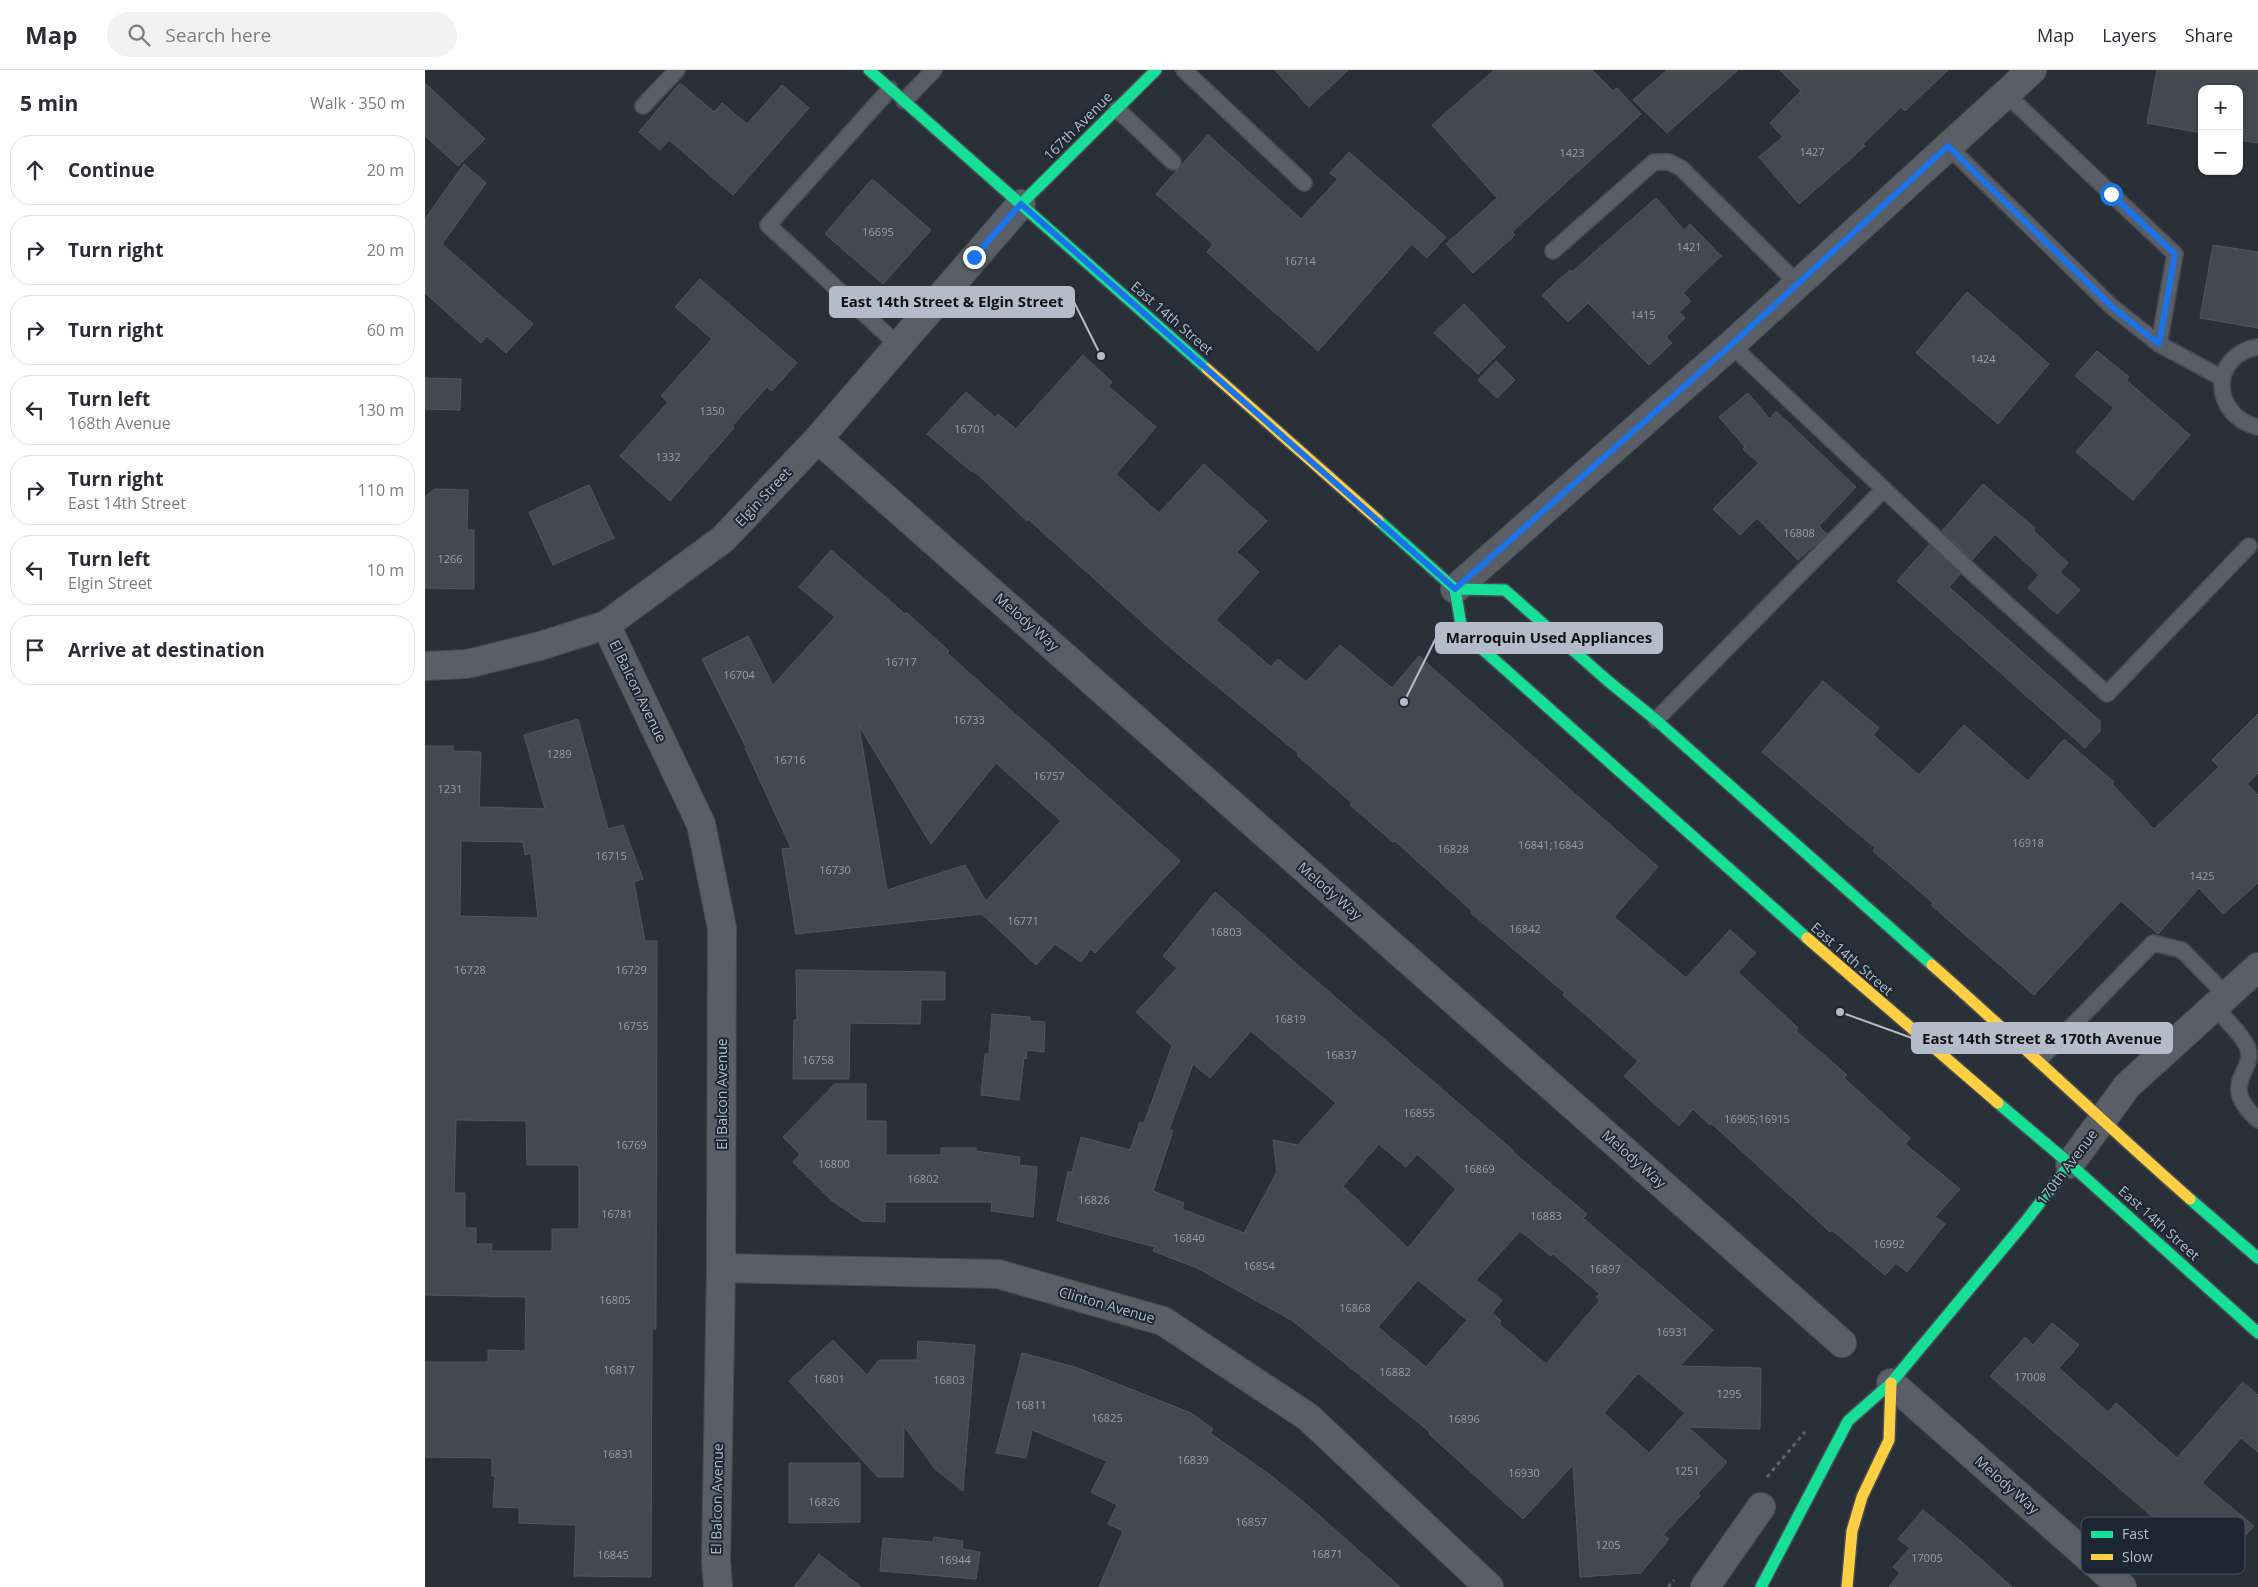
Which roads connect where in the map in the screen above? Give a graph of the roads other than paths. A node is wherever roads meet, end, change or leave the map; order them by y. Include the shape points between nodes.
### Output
1 (677, 70) edge
2 (869, 70) edge
3 (934, 70) edge
4 (1157, 70) edge
5 (1184, 70) edge
6 (2031, 70) edge
7 (890, 89) junction
8 (2006, 94) junction
9 (904, 101) junction
10 (643, 106) dead end
11 (1117, 109) junction
12 (1948, 146) junction
13 (1173, 162) dead end
14 (1304, 183) dead end
15 (1021, 204) junction
16 (1553, 251) dead end
17 (1798, 284) junction
18 (2159, 344) junction
19 (898, 345) junction
20 (1731, 345) junction
21 (2258, 347) edge
22 (2222, 378) junction
23 (2258, 427) edge
24 (818, 438) junction
25 (1883, 489) junction
26 (2249, 546) dead end
27 (1455, 589) junction
28 (607, 625) junction
29 (425, 666) edge
30 (1655, 720) junction
31 (2258, 967) edge
32 (2220, 1001) junction
33 (2039, 1060) junction
34 (2258, 1120) edge
35 (2101, 1121) junction
36 (2070, 1164) junction
37 (2258, 1258) edge
38 (721, 1268) junction
39 (2258, 1333) edge
40 (1842, 1343) dead end
41 (1891, 1383) junction
42 (1761, 1507) dead end
43 (2081, 1551) edge
44 (2107, 1574) edge
45 (718, 1587) edge
46 (1489, 1587) edge
47 (1705, 1587) edge
48 (1761, 1587) edge
49 (1847, 1587) edge
50 (2122, 1587) edge

1 - 10 lane
2 - 7 main road, East 14th Street
3 - 9 lane
4 - 11 main road, 167th Avenue
5 - 14 lane
6 - 8 street
7 - 9 main road, East 14th Street
7 - 19 lane via 768,225
8 - 12 street
8 - 18 lane via 2175,254
9 - 15 main road, East 14th Street
11 - 13 lane
11 - 15 main road, 167th Avenue
12 - 17 street
12 - 18 lane via 2111,306
15 - 19 street, Elgin Street
15 - 27 main road, East 14th Street
16 - 17 lane via 1654,162 1669,162 1681,168
17 - 20 street
18 - 22 lane
19 - 24 street, Elgin Street
20 - 25 lane
20 - 27 street
21 - 22 lane via 2237,355
22 - 23 lane via 2221,392 2225,405 2234,416
24 - 28 street, Elgin Street via 723,540
24 - 40 street, Melody Way
25 - 26 lane via 2107,694
25 - 30 lane
27 - 30 main road via 1505,590
27 - 36 main road, East 14th Street via 1462,631 1862,987
28 - 29 street, Elgin Street via 467,664
28 - 38 street, El Balcon Avenue via 701,824 722,928
30 - 33 main road
31 - 32 street, 170th Avenue
32 - 33 lane via 2182,950 2153,943
32 - 34 lane via 2248,1046 2249,1060 2239,1092 2245,1108
32 - 35 street, 170th Avenue via 2127,1086
33 - 35 main road
35 - 36 street, 170th Avenue
35 - 37 main road
36 - 39 main road, East 14th Street
36 - 41 main road, 170th Avenue
38 - 45 street, El Balcon Avenue
38 - 46 street, Clinton Avenue via 998,1274 1163,1321 1308,1417
41 - 43 street, Melody Way
41 - 48 main road, 170th Avenue via 1848,1421
41 - 49 main road via 1889,1440 1862,1497 1851,1531
42 - 47 street
44 - 50 street, Melody Way

